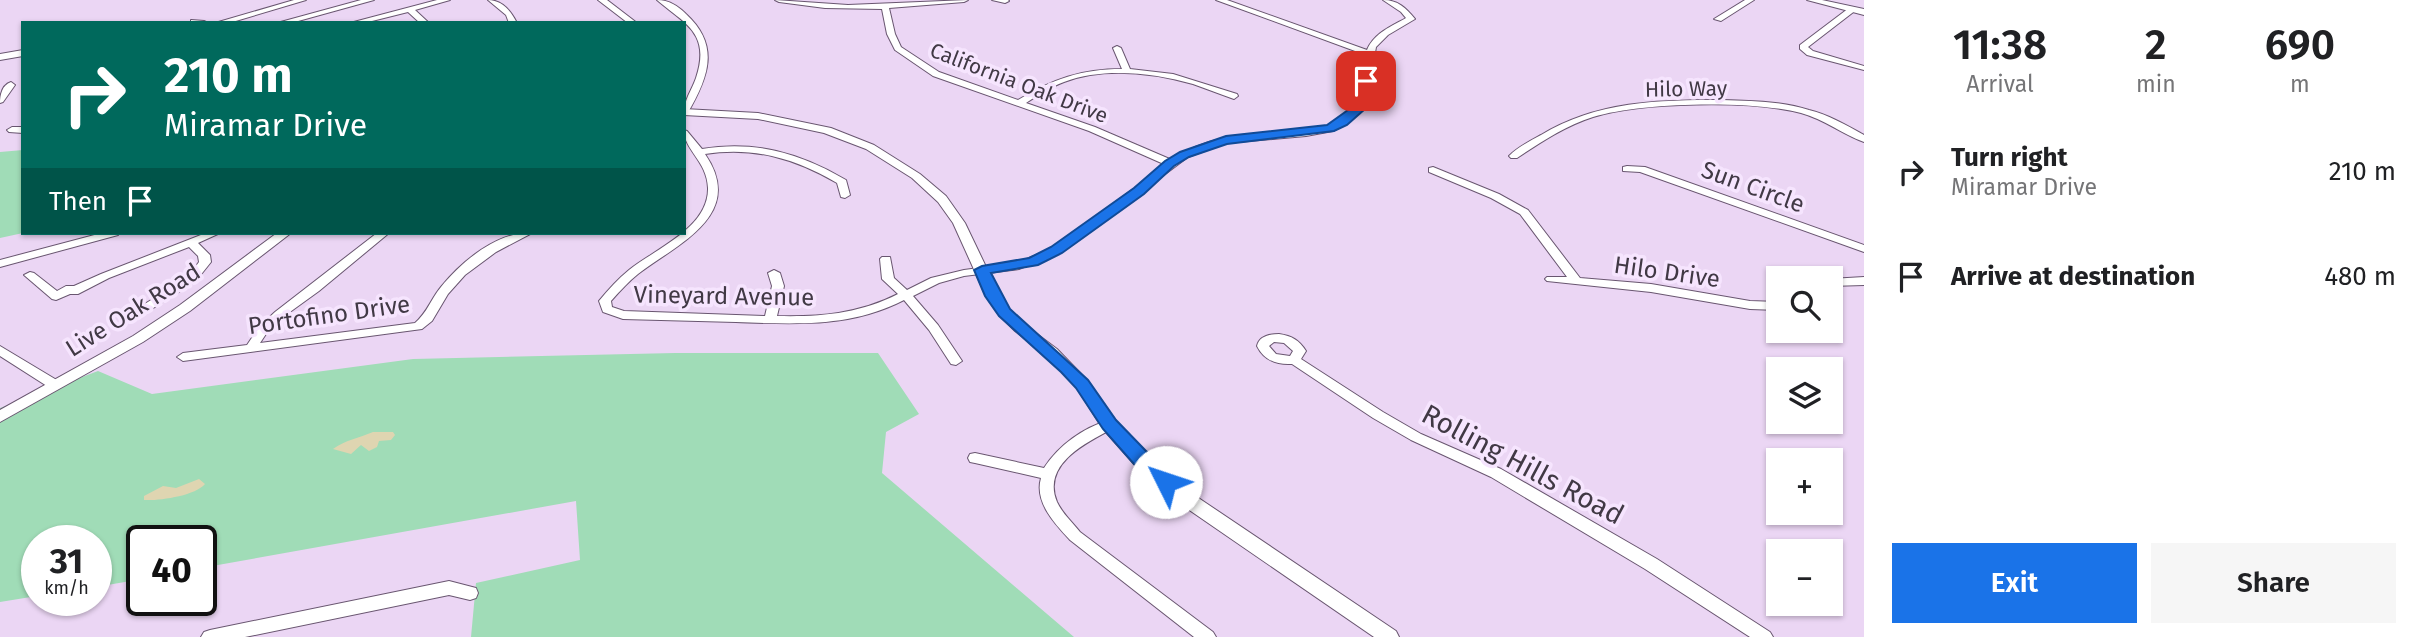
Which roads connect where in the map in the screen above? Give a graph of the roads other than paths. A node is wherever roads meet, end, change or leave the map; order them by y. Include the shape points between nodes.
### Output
1 (302, 0) edge
2 (370, 0) edge
3 (446, 0) edge
4 (492, 0) edge
5 (602, 0) edge
6 (661, 0) edge
7 (779, 0) edge
8 (964, 0) edge
9 (1220, 0) edge
10 (1387, 0) edge
11 (1750, 0) edge
12 (1811, 0) edge
13 (348, 2) edge
14 (885, 7) junction
15 (409, 9) junction
16 (1848, 9) junction
17 (1864, 12) edge
18 (1718, 19) dead end
19 (226, 21) edge
20 (287, 21) edge
21 (362, 21) edge
22 (423, 21) edge
23 (512, 21) edge
24 (630, 21) edge
25 (1809, 35) dead end
26 (1118, 48) dead end
27 (21, 53) edge
28 (1372, 54) junction
29 (0, 57) edge
30 (1862, 68) dead end
31 (1127, 71) junction
32 (11, 85) dead end
33 (1234, 96) dead end
34 (1, 97) edge
35 (1020, 103) junction
36 (686, 111) edge
37 (686, 113) edge
38 (686, 136) edge
39 (1864, 139) edge
40 (699, 152) junction
41 (1514, 156) dead end
42 (1170, 163) junction
43 (1627, 169) dead end
44 (1433, 170) dead end
45 (845, 195) dead end
46 (107, 235) edge
47 (210, 235) edge
48 (282, 235) edge
49 (381, 235) edge
50 (523, 235) edge
51 (190, 243) junction
52 (1864, 249) edge
53 (886, 259) dead end
54 (0, 264) edge
55 (982, 270) junction
56 (774, 273) dead end
57 (30, 275) dead end
58 (1551, 279) dead end
59 (1576, 281) junction
60 (1864, 281) edge
61 (1843, 282) edge
62 (906, 295) junction
63 (1766, 306) edge
64 (134, 316) dead end
65 (770, 319) junction
66 (251, 348) junction
67 (0, 350) edge
68 (183, 357) dead end
69 (1294, 360) dead end
70 (956, 361) dead end
71 (55, 385) junction
72 (0, 417) edge
73 (1109, 425) junction
74 (975, 458) dead end
75 (1047, 474) junction
76 (470, 593) dead end
77 (274, 630) edge
78 (210, 637) edge
79 (1207, 637) edge
80 (1389, 637) edge
81 (1763, 637) edge

1 - 19 street
2 - 13 street
3 - 15 street
4 - 23 street
5 - 24 street
6 - 36 street via 698,30 706,51 699,85
7 - 14 street
8 - 14 street
9 - 28 street
10 - 28 street via 1411,19 1376,41
11 - 18 street
12 - 16 street
13 - 20 street
14 - 35 street, California Oak Drive via 898,48 914,61 936,74
15 - 21 street
15 - 22 street
16 - 17 street
16 - 25 street
16 - 30 street via 1852,13 1803,47
26 - 31 street
27 - 29 street
28 - 42 street via 1361,106 1343,122 1306,133 1226,140
31 - 33 street via 1168,75
31 - 35 street via 1066,78
32 - 34 street
35 - 42 street, California Oak Drive
37 - 55 street via 796,122 870,147 942,199
38 - 40 street, Vineyard Avenue
39 - 41 street, Hilo Way via 1795,108 1680,103 1586,115
40 - 45 street via 739,147 782,154 814,165 842,182
40 - 65 street, Vineyard Avenue via 711,173 713,188 702,219 685,239 618,285 605,301 607,309 623,315
42 - 55 street, Vineyard Avenue via 1057,250 1033,262
43 - 52 street, Sun Circle via 1642,169
44 - 59 street via 1524,212
46 - 54 street
47 - 51 street
48 - 71 street, Live Oak Road via 178,313
49 - 66 street via 278,313 260,330
50 - 66 street, Portofino Drive via 486,252 459,273 430,317 418,326
51 - 57 street via 56,296
51 - 64 street via 204,255 198,274
53 - 62 street via 888,279
55 - 62 street, Vineyard Avenue via 935,280
55 - 73 street via 1004,312 1082,384
56 - 65 street via 778,286
58 - 59 street, Hilo Drive
59 - 63 street, Hilo Drive
60 - 61 street
62 - 65 street, Vineyard Avenue via 845,317
62 - 70 street via 931,322
66 - 68 street, Portofino Drive
67 - 71 street
69 - 81 street, Rolling Hills Road via 1416,437 1496,473 1651,564
71 - 72 street, Live Oak Road
73 - 75 street via 1061,453
73 - 80 street via 1140,460 1188,500
74 - 75 street
75 - 79 street via 1047,498 1062,523
76 - 77 street via 449,588
77 - 78 street

